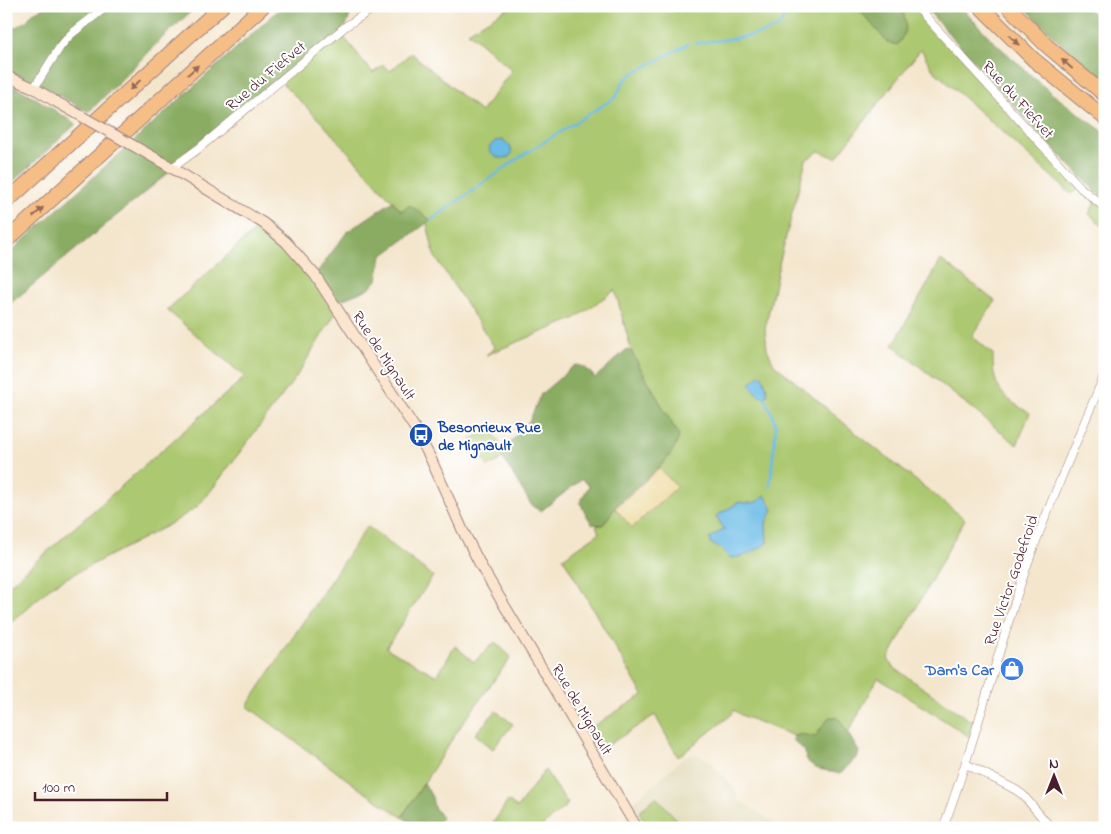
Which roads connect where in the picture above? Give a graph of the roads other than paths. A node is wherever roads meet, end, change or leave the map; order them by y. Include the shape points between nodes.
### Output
1 (107, 6) edge
2 (222, 6) edge
3 (263, 6) edge
4 (377, 6) edge
5 (916, 6) edge
6 (980, 6) edge
7 (1011, 9) edge
8 (6, 76) edge
9 (34, 88) junction
10 (1105, 95) edge
11 (1105, 118) edge
12 (172, 168) junction
13 (6, 202) edge
14 (1105, 208) edge
15 (6, 241) edge
16 (1105, 374) edge
17 (966, 764) junction
18 (637, 828) edge
19 (943, 828) edge
20 (1051, 828) edge

1 - 9 street via 70,35
2 -> 13 highway
15 -> 3 highway
4 - 12 street, Rue du Fiefvet via 346,26
5 - 14 street, Rue du Fiefvet via 1082,188
6 -> 11 highway via 1033,59
10 -> 7 highway via 1046,46
8 - 9 street, Rue de Mignault
9 - 12 street, Rue de Mignault, bridge
12 - 18 street, Rue de Mignault via 263,223 286,242 320,282 414,427 482,568
16 - 17 street, Rue Victor Godefroid via 1030,556
17 - 19 street, Rue Victor Godefroid
17 - 20 street via 1023,795

